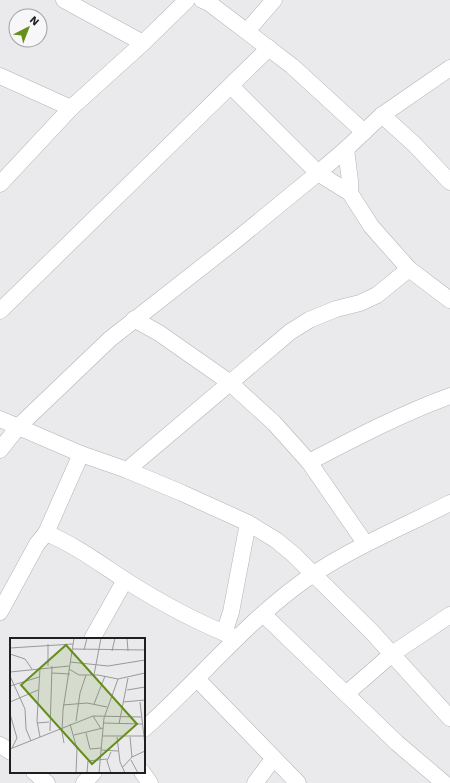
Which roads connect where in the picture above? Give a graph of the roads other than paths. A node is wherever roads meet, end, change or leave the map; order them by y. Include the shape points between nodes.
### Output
1 (64, 0) edge
2 (187, 0) edge
3 (202, 0) edge
4 (274, 0) edge
5 (247, 31) junction
6 (143, 43) junction
7 (269, 48) junction
8 (450, 68) edge
9 (0, 76) edge
10 (231, 86) junction
11 (71, 108) junction
12 (382, 115) junction
13 (364, 132) junction
14 (346, 149) junction
15 (318, 173) junction
16 (450, 182) edge
17 (0, 184) edge
18 (350, 193) junction
19 (409, 269) junction
20 (450, 300) edge
21 (0, 311) edge
22 (134, 319) junction
23 (229, 382) junction
24 (450, 396) edge
25 (0, 419) edge
26 (19, 426) junction
27 (0, 450) edge
28 (81, 454) junction
29 (309, 462) junction
30 (127, 470) junction
31 (450, 503) edge
32 (248, 523) junction
33 (46, 533) junction
34 (365, 543) junction
35 (314, 575) junction
36 (125, 580) junction
37 (0, 612) edge
38 (263, 614) junction
39 (450, 615) edge
40 (230, 636) junction
41 (93, 638) edge
42 (392, 654) junction
43 (197, 679) junction
44 (346, 694) junction
45 (450, 718) edge
46 (145, 728) edge
47 (0, 745) edge
48 (10, 751) edge
49 (273, 759) junction
50 (35, 773) edge
51 (93, 773) edge
52 (143, 773) edge
53 (47, 783) edge
54 (84, 783) edge
55 (150, 783) edge
56 (255, 783) edge
57 (298, 783) edge
58 (444, 783) edge

1 - 6 street
2 - 6 street
3 - 5 street
4 - 5 street
5 - 7 street
6 - 11 street
7 - 10 street
7 - 13 street via 315,85
8 - 12 street
9 - 11 street
10 - 15 street
10 - 21 street
11 - 17 street
12 - 13 street
12 - 16 street
13 - 14 street
14 - 15 street
14 - 18 street
15 - 18 street
15 - 22 street
18 - 19 street via 371,226
19 - 20 street
19 - 23 street via 360,303 309,320 290,332
22 - 23 street via 159,333
22 - 26 street
23 - 29 street via 274,422
23 - 30 street
24 - 29 street via 360,435
25 - 26 street
26 - 27 street
26 - 28 street
28 - 30 street
28 - 33 street
29 - 34 street
30 - 32 street
31 - 34 street
32 - 35 street via 276,540
32 - 40 street via 231,612
33 - 36 street via 84,552
33 - 37 street
34 - 35 street
35 - 38 street via 295,587
35 - 42 street
36 - 40 street via 182,615
36 - 41 street
38 - 40 street
38 - 44 street
39 - 42 street
40 - 43 street
42 - 44 street
42 - 45 street
43 - 46 street
43 - 49 street
44 - 58 street
47 - 48 street
49 - 56 street
49 - 57 street
50 - 53 street
51 - 54 street
52 - 55 street

